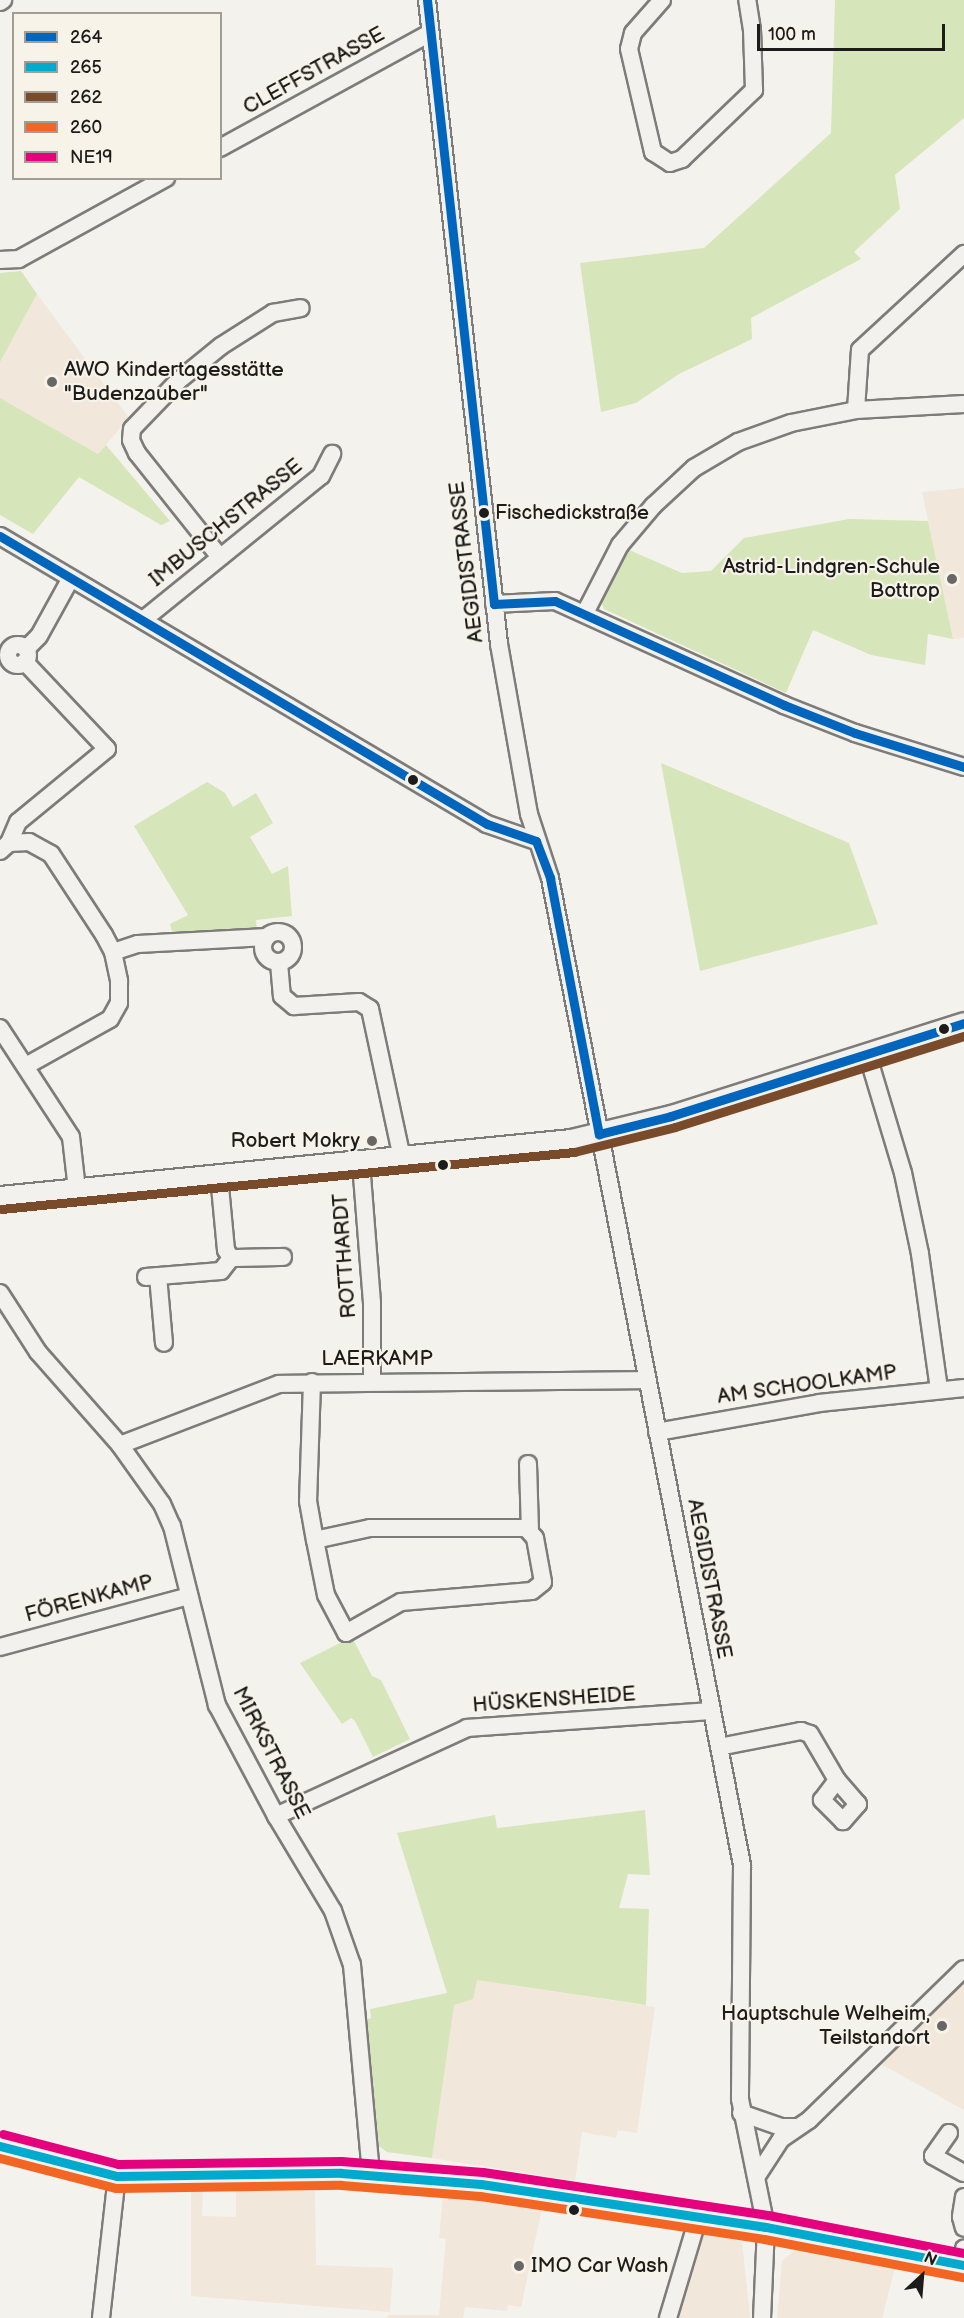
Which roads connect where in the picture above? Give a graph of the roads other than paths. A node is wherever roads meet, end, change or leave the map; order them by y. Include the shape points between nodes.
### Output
1 (427, 0) edge
2 (662, 0) edge
3 (747, 0) edge
4 (430, 33) junction
5 (222, 147) edge
6 (162, 180) edge
7 (964, 254) edge
8 (0, 260) edge
9 (301, 308) dead end
10 (964, 404) edge
11 (856, 411) junction
12 (332, 454) dead end
13 (0, 536) edge
14 (219, 556) junction
15 (71, 578) junction
16 (494, 604) junction
17 (585, 613) junction
18 (143, 620) junction
19 (964, 767) edge
20 (536, 841) junction
21 (3, 843) edge
22 (267, 937) junction
23 (113, 952) junction
24 (279, 963) junction
25 (964, 1023) edge
26 (0, 1028) edge
27 (867, 1053) junction
28 (26, 1066) junction
29 (599, 1134) junction
30 (402, 1158) junction
31 (361, 1163) junction
32 (219, 1176) junction
33 (77, 1190) junction
34 (0, 1197) edge
35 (283, 1257) dead end
36 (231, 1258) junction
37 (0, 1293) edge
38 (164, 1343) dead end
39 (647, 1380) junction
40 (312, 1382) junction
41 (372, 1382) junction
42 (964, 1388) edge
43 (939, 1390) junction
44 (657, 1432) junction
45 (120, 1445) junction
46 (528, 1464) dead end
47 (530, 1530) junction
48 (315, 1540) junction
49 (189, 1596) junction
50 (0, 1647) edge
51 (710, 1711) junction
52 (719, 1747) junction
53 (837, 1780) dead end
54 (276, 1816) junction
55 (964, 1969) edge
56 (741, 2113) junction
57 (798, 2127) junction
58 (949, 2133) dead end
59 (0, 2146) edge
60 (371, 2173) junction
61 (964, 2173) edge
62 (117, 2176) junction
63 (758, 2176) junction
64 (964, 2197) edge
65 (698, 2218) junction
66 (766, 2227) junction
67 (964, 2228) edge
68 (963, 2259) edge
69 (101, 2318) edge
70 (668, 2318) edge
71 (762, 2318) edge

1 - 4 street, AEGIDISTRASSE
2 - 3 street via 633,33 629,50 653,152 670,163 682,159 754,90
4 - 5 street, CLEFFSTRASSE
4 - 16 street, AEGIDISTRASSE
6 - 8 street via 19,259
7 - 11 street via 860,350
9 - 14 street via 273,313 221,346 178,381 132,429 131,440 137,453
10 - 11 street
11 - 17 street via 791,423 738,442 694,468 653,506 620,545
12 - 14 street, IMBUSCHSTRASSE via 321,476
13 - 15 street
14 - 18 street, IMBUSCHSTRASSE
15 - 18 street
15 - 21 street via 26,655 107,748 18,822
16 - 17 street via 541,599
16 - 20 street, AEGIDISTRASSE
17 - 19 street via 784,705 855,733
18 - 20 street via 487,824
20 - 29 street, AEGIDISTRASSE via 550,878
21 - 23 street via 29,842 51,854
22 - 23 street via 138,944
22 - 24 street via 264,954
22 - 24 street via 284,933 292,941 290,958
23 - 28 street via 120,992 110,1019
24 - 30 street via 282,996 294,1006 359,1002 369,1009
25 - 27 main road
26 - 28 street
27 - 29 main road via 671,1116
27 - 43 street via 903,1173 920,1254
28 - 33 street via 71,1137
29 - 30 main road via 512,1148
29 - 39 street, AEGIDISTRASSE
30 - 31 main road
31 - 32 main road
31 - 41 street, ROTTHARDT via 372,1303
32 - 33 main road
32 - 36 street via 226,1250
33 - 34 main road
35 - 36 street
36 - 38 street via 221,1270 152,1277
37 - 45 street, MIRKSTRASSE via 38,1352
39 - 41 street, LAERKAMP
39 - 44 street, AEGIDISTRASSE
40 - 41 street, LAERKAMP
40 - 45 street, LAERKAMP via 279,1384
40 - 48 street via 308,1501
42 - 43 street, AM SCHOOLKAMP
43 - 44 street, AM SCHOOLKAMP via 819,1403
44 - 51 street, AEGIDISTRASSE
45 - 49 street, MIRKSTRASSE via 162,1504 172,1526
46 - 47 street
47 - 48 street via 370,1528
47 - 48 street via 543,1577 539,1588 401,1602 346,1633 326,1595
49 - 50 street, FÖRENKAMP
49 - 54 street, MIRKSTRASSE via 218,1705
51 - 52 street, AEGIDISTRASSE
51 - 54 street, HÜSKENSHEIDE via 467,1728
52 - 53 street via 807,1732
52 - 56 street, AEGIDISTRASSE via 742,1865
54 - 60 street, MIRKSTRASSE via 333,1911 352,1965
55 - 57 street
56 - 57 street via 781,2127
56 - 63 street, AEGIDISTRASSE
57 - 63 street via 781,2139
58 - 61 street via 933,2156
59 - 62 main road
60 - 62 main road
60 - 65 main road via 482,2184
62 - 69 street
63 - 66 street, AEGIDISTRASSE
64 - 67 street
65 - 66 main road
65 - 70 street
66 - 68 main road
66 - 71 street, AEGIDISTRASSE

